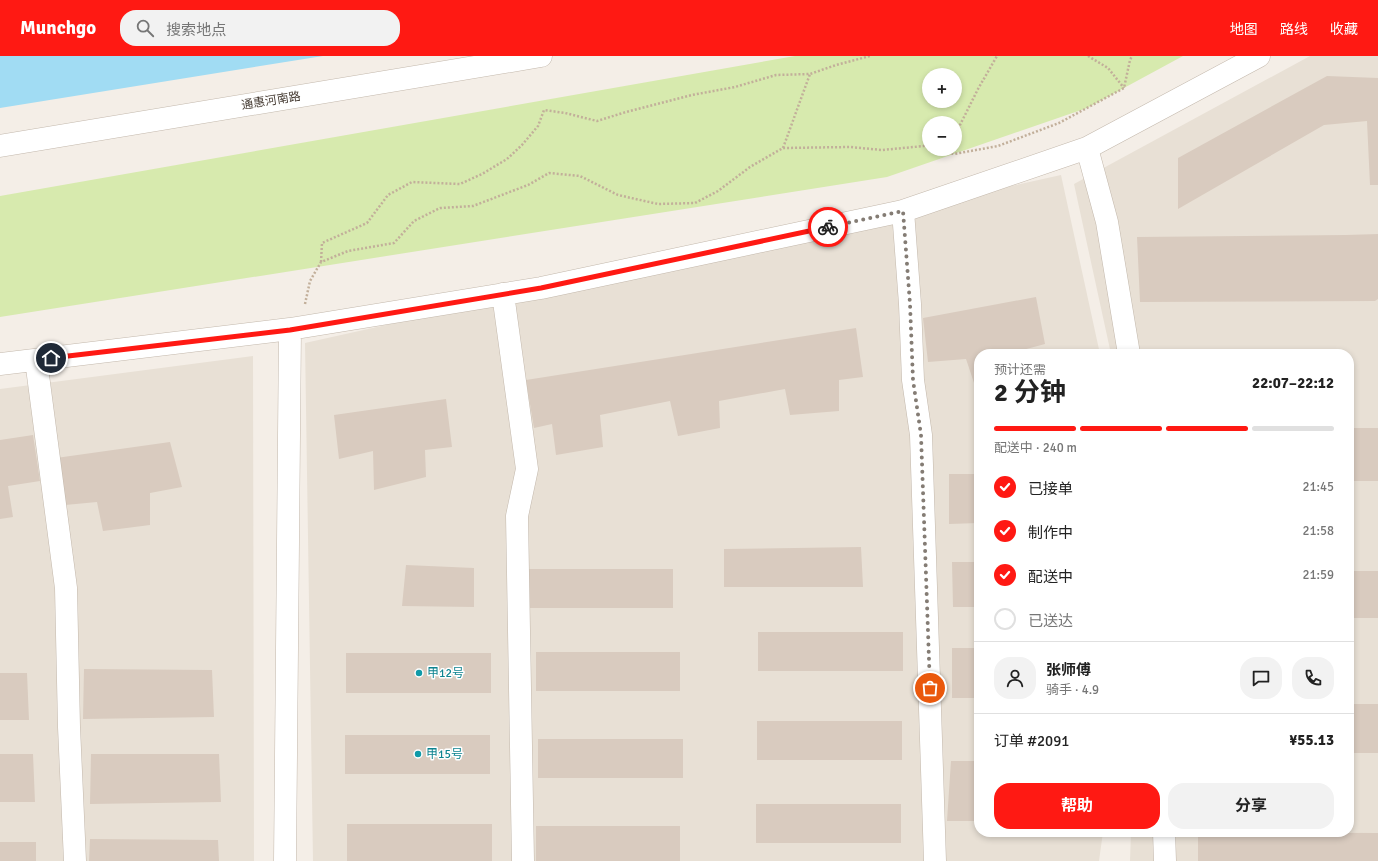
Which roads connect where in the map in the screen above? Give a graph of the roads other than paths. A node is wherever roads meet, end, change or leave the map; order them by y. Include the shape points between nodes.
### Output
1 (541, 56) edge
2 (1259, 56) edge
3 (0, 146) edge
4 (1087, 148) junction
5 (903, 211) junction
6 (503, 294) junction
7 (298, 328) junction
8 (1128, 349) edge
9 (36, 360) junction
10 (0, 364) edge
11 (1164, 837) edge
12 (75, 861) edge
13 (285, 861) edge
14 (523, 861) edge
15 (935, 861) edge
16 (1165, 861) edge

1 - 3 street, 通惠河南路
2 - 4 street
4 - 5 street
4 - 8 street via 1107,222
5 - 6 street
5 - 15 street via 913,380 921,435
6 - 7 street
6 - 14 street via 527,469 517,516
7 - 9 street
7 - 13 street
9 - 10 street
9 - 12 street via 66,588
11 - 16 street

